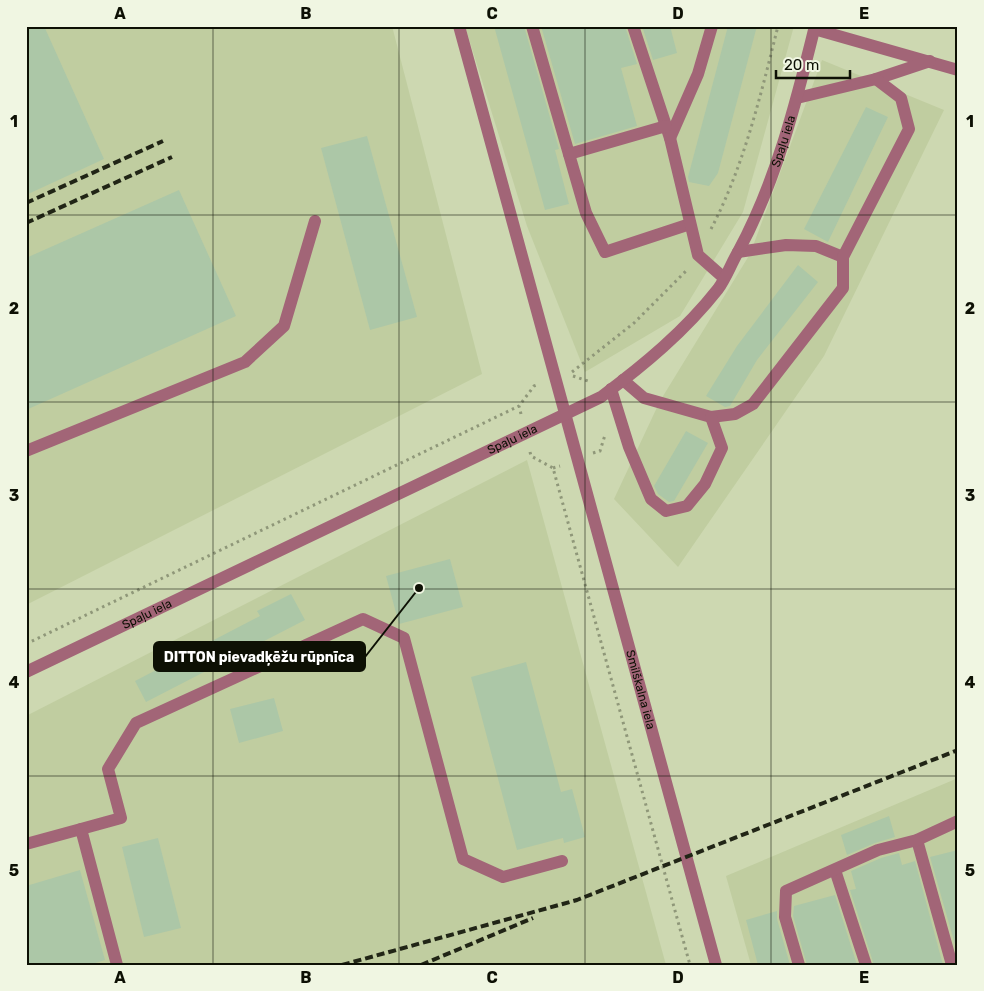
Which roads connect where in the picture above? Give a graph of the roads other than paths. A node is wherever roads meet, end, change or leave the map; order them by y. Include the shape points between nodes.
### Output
1 (459, 26) edge
2 (532, 26) edge
3 (634, 26) edge
4 (712, 26) edge
5 (815, 28) edge
6 (930, 61) junction
7 (958, 70) edge
8 (876, 79) junction
9 (797, 98) junction
10 (668, 132) junction
11 (569, 154) junction
12 (315, 221) dead end
13 (690, 224) junction
14 (738, 252) junction
15 (844, 257) junction
16 (724, 278) junction
17 (623, 380) junction
18 (611, 389) junction
19 (564, 414) junction
20 (711, 417) junction
21 (26, 451) edge
22 (26, 672) edge
23 (958, 821) edge
24 (82, 829) junction
25 (917, 840) junction
26 (26, 844) edge
27 (562, 861) dead end
28 (835, 870) junction
29 (954, 963) edge
30 (117, 965) edge
31 (716, 965) edge
32 (799, 965) edge
33 (866, 965) edge

1 - 19 street, Smilškalna iela
2 - 11 street
3 - 10 street
4 - 10 street via 698,74
5 - 6 street
5 - 9 street, Spaļu iela
6 - 7 street
6 - 8 street
8 - 9 street
8 - 15 street via 901,98 908,129
9 - 14 street, Spaļu iela via 767,188
10 - 11 street
10 - 13 street
11 - 13 street via 586,213 605,252
12 - 21 street via 284,326 245,362
13 - 16 street via 698,255
14 - 15 street via 786,245 816,246
14 - 16 street, Spaļu iela
15 - 20 street via 843,288 753,404 735,414
16 - 17 street, Spaļu iela via 679,334
17 - 18 street, Spaļu iela
17 - 20 street via 644,398
18 - 19 street, Spaļu iela
18 - 20 street via 629,446 651,498 666,511 687,506 705,484 722,448
19 - 22 street, Spaļu iela
19 - 31 street, Smilškalna iela
23 - 25 street
24 - 26 street
24 - 27 street via 121,818 108,769 136,723 363,620 404,638 463,859 503,878
24 - 30 street
25 - 28 street via 878,850
25 - 29 street
28 - 32 street via 786,891 785,917
28 - 33 street

